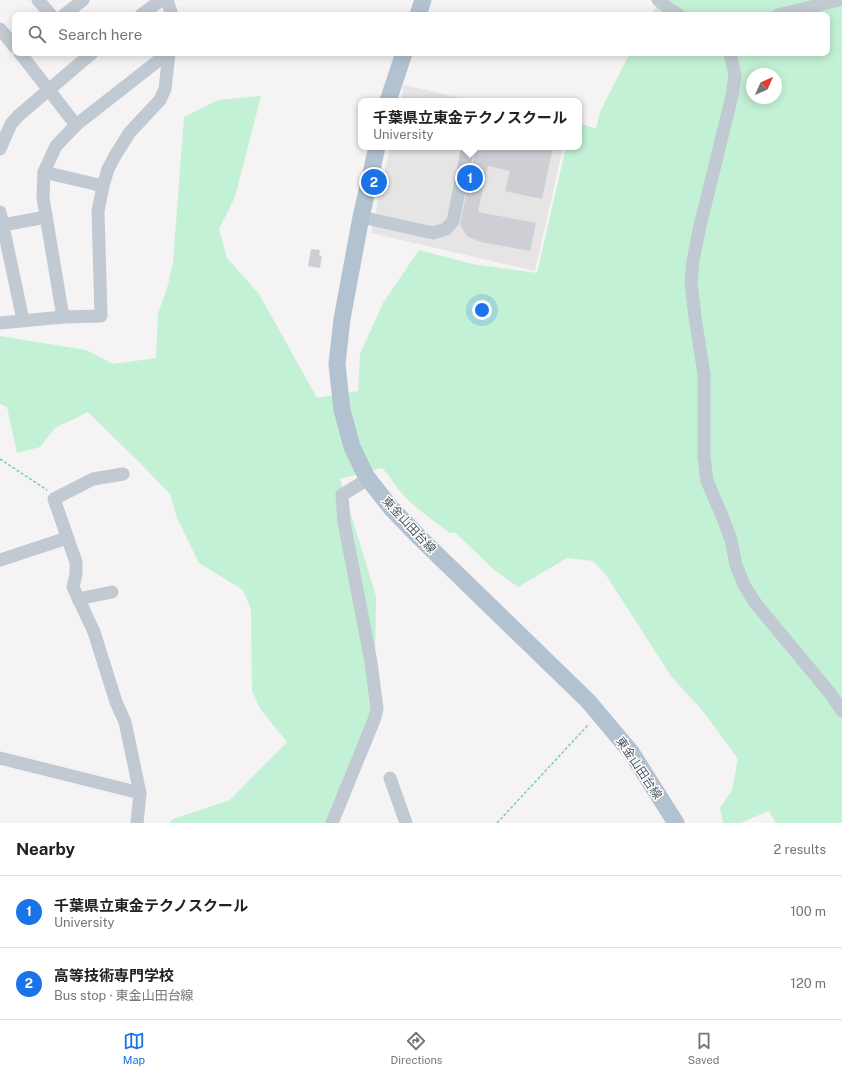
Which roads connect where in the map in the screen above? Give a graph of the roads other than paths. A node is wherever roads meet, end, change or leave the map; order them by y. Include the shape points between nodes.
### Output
1 (38, 0) edge
2 (83, 0) edge
3 (161, 0) edge
4 (167, 0) edge
5 (423, 0) edge
6 (658, 0) edge
7 (839, 0) edge
8 (48, 12) edge
9 (68, 12) edge
10 (146, 12) edge
11 (171, 12) edge
12 (419, 12) edge
13 (674, 12) edge
14 (790, 12) edge
15 (0, 29) edge
16 (12, 43) edge
17 (22, 56) edge
18 (85, 56) edge
19 (165, 56) edge
20 (169, 56) edge
21 (403, 56) edge
22 (731, 56) edge
23 (49, 88) junction
24 (389, 98) edge
25 (76, 124) junction
26 (0, 149) edge
27 (376, 150) edge
28 (467, 150) edge
29 (44, 172) junction
30 (103, 186) junction
31 (0, 212) edge
32 (46, 217) junction
33 (361, 217) junction
34 (3, 225) junction
35 (63, 317) junction
36 (23, 320) junction
37 (0, 323) edge
38 (123, 474) dead end
39 (368, 479) junction
40 (67, 538) junction
41 (0, 560) edge
42 (112, 592) dead end
43 (78, 599) junction
44 (842, 711) edge
45 (0, 758) edge
46 (390, 778) dead end
47 (140, 793) junction
48 (137, 823) edge
49 (332, 823) edge
50 (406, 823) edge
51 (676, 823) edge

1 - 8 street
2 - 9 street
3 - 10 street
4 - 11 street
5 - 12 main road
6 - 13 street
7 - 14 street
15 - 16 street
17 - 23 street
18 - 23 street
19 - 25 street
20 - 30 street via 165,89 160,100 130,132 108,169
21 - 24 main road
22 - 44 street via 735,75 732,96 699,230 691,282 704,374 704,457 707,481 731,540 744,585 756,604
23 - 25 street
23 - 26 street via 11,124
25 - 29 street via 56,146
27 - 33 main road, 東金山田台線
28 - 33 street via 452,221 446,229 433,234
29 - 30 street
29 - 32 street via 43,198
30 - 35 street via 98,211 101,316
31 - 34 street
32 - 34 street
32 - 35 street
33 - 39 main road, 東金山田台線 via 342,320 337,364 342,410 352,448
34 - 36 street
35 - 36 street
36 - 37 street
38 - 40 street via 93,479 54,499
39 - 49 street via 342,495 344,522 371,662 376,709 374,720
39 - 51 main road, 東金山田台線 via 420,538 588,701 631,752
40 - 41 street
40 - 43 street via 76,562 73,587
42 - 43 street
43 - 47 street via 94,632 125,722
45 - 47 street
46 - 50 street
47 - 48 street

